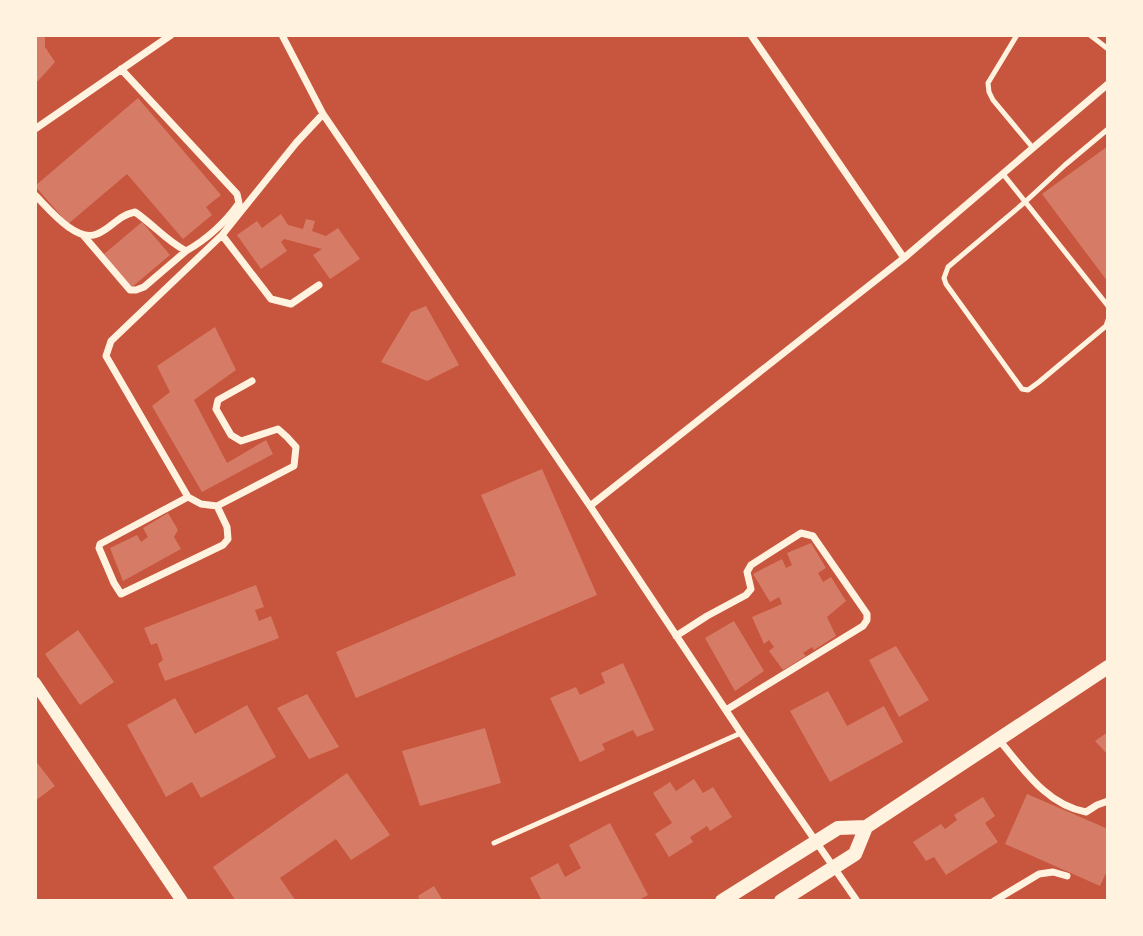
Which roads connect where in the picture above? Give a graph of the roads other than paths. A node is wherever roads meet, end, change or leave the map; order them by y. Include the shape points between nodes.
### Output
1 (171, 35) edge
2 (282, 35) edge
3 (751, 35) edge
4 (1017, 35) edge
5 (1090, 35) edge
6 (1108, 49) edge
7 (121, 69) junction
8 (1108, 84) edge
9 (323, 114) junction
10 (35, 129) edge
11 (1108, 129) edge
12 (1033, 148) junction
13 (1003, 174) junction
14 (35, 195) edge
15 (1025, 202) junction
16 (83, 235) junction
17 (222, 235) junction
18 (186, 251) junction
19 (904, 258) junction
20 (319, 285) dead end
21 (1108, 306) edge
22 (1108, 320) edge
23 (252, 381) dead end
24 (188, 497) junction
25 (216, 506) junction
26 (590, 506) junction
27 (676, 636) junction
28 (1108, 667) edge
29 (35, 682) edge
30 (726, 710) junction
31 (741, 733) junction
32 (998, 739) junction
33 (1108, 801) edge
34 (866, 827) junction
35 (816, 841) junction
36 (494, 843) dead end
37 (835, 868) junction
38 (1067, 876) dead end
39 (181, 901) edge
40 (722, 901) edge
41 (781, 901) edge
42 (857, 901) edge
43 (994, 901) edge

1 - 7 street
2 - 9 street
3 - 19 street
4 - 12 lane via 988,83 989,92
5 - 6 lane
7 - 10 street
7 - 18 street via 237,194 239,203 232,213
8 - 12 street
9 - 17 street
9 - 26 street
11 - 15 lane
12 - 13 street
13 - 15 lane
13 - 19 street
14 - 16 street via 71,230
15 - 21 lane
15 - 22 lane via 948,268 946,284 1022,389 1039,382
16 - 18 street via 96,235 124,214 135,212
16 - 18 street via 130,290 144,287
17 - 20 street via 271,299 291,304
17 - 24 street via 111,341 106,356
19 - 26 street
23 - 25 street via 218,400 216,409 231,435 241,441 278,429 296,447 294,466
24 - 25 street
24 - 25 street via 100,544 121,594 223,545 228,539 227,527
26 - 27 street
27 - 30 street
27 - 30 street via 746,595 751,589 747,572 751,565 801,533 813,536 867,614 863,626
28 - 32 main road
29 - 39 street
30 - 31 street
31 - 35 street
31 - 36 lane
32 - 33 street via 1049,796 1086,812
32 - 34 main road
34 - 35 main road via 838,828
34 - 37 main road via 855,854
35 - 37 street
35 - 40 main road
37 - 41 main road
37 - 42 street
38 - 43 street via 1039,874

